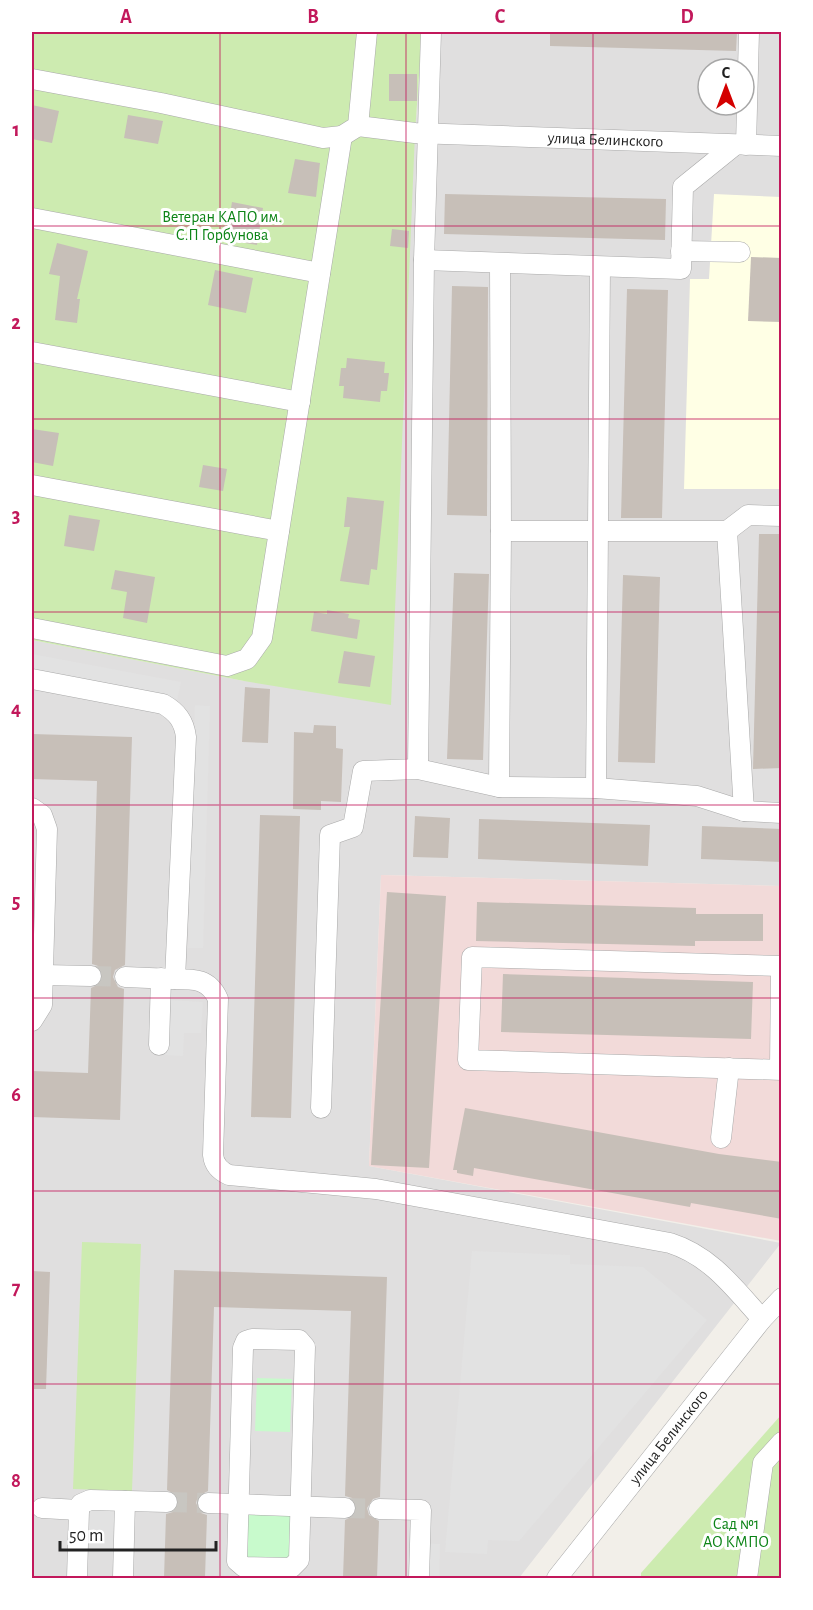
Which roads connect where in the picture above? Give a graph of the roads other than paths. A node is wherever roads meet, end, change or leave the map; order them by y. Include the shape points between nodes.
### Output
1 (367, 32) edge
2 (431, 32) edge
3 (749, 32) edge
4 (32, 79) edge
5 (350, 131) junction
6 (428, 133) junction
7 (740, 145) junction
8 (782, 146) edge
9 (32, 218) edge
10 (681, 251) junction
11 (740, 252) dead end
12 (424, 260) junction
13 (500, 264) junction
14 (600, 267) junction
15 (320, 273) junction
16 (32, 352) edge
17 (300, 402) junction
18 (32, 485) edge
19 (782, 516) edge
20 (279, 531) junction
21 (501, 531) junction
22 (597, 531) junction
23 (727, 531) junction
24 (32, 628) edge
25 (32, 679) edge
26 (418, 769) junction
27 (499, 787) junction
28 (596, 788) junction
29 (32, 808) edge
30 (744, 811) junction
31 (782, 813) edge
32 (781, 966) edge
33 (43, 975) junction
34 (91, 976) tunnel mouth
35 (125, 977) tunnel mouth
36 (168, 979) junction
37 (32, 1021) edge
38 (159, 1045) dead end
39 (729, 1068) junction
40 (781, 1070) edge
41 (321, 1108) dead end
42 (721, 1138) dead end
43 (782, 1298) edge
44 (762, 1319) junction
45 (782, 1442) edge
46 (125, 1501) junction
47 (167, 1502) tunnel mouth
48 (208, 1503) tunnel mouth
49 (238, 1504) junction
50 (301, 1507) junction
51 (42, 1508) dead end
52 (345, 1508) tunnel mouth
53 (380, 1509) tunnel mouth
54 (79, 1510) junction
55 (77, 1578) edge
56 (123, 1578) edge
57 (419, 1578) edge
58 (557, 1578) edge
59 (747, 1578) edge

1 - 5 street
2 - 6 street
3 - 7 street
4 - 5 street, улица Белинского via 323,138
5 - 6 street, улица Белинского
5 - 15 street
6 - 7 street, улица Белинского
6 - 12 street
7 - 8 street, улица Белинского
7 - 10 street via 683,188
9 - 15 street
10 - 11 street
10 - 14 street via 681,269
12 - 13 street
12 - 26 street
13 - 14 street
13 - 21 street
14 - 22 street
15 - 17 street
16 - 17 street
17 - 20 street
18 - 20 street
19 - 23 street via 748,514
20 - 24 street via 262,638 247,659 227,666
21 - 22 street
21 - 27 street
22 - 23 street
22 - 28 street
23 - 30 street
25 - 36 street via 163,704 183,723 186,737
26 - 27 street
26 - 41 street via 363,771 353,827 330,835
27 - 28 street
28 - 30 street via 697,796
29 - 33 street via 42,815 47,829
30 - 31 street
32 - 39 street via 472,957 468,1060
32 - 40 street
33 - 34 street
33 - 37 street via 42,1005
35 - 36 street
36 - 38 street
36 - 44 street via 204,982 218,999 213,1155 222,1172 376,1189 670,1243 710,1263
39 - 40 street
39 - 42 street
43 - 44 street, улица Белинского
44 - 58 street, улица Белинского
45 - 59 street via 763,1463
46 - 47 street
46 - 54 street via 90,1500 81,1504
46 - 56 street
48 - 49 street
49 - 50 street
49 - 50 street via 236,1558 244,1567 296,1566
49 - 50 street via 244,1344 252,1339 299,1340 305,1349
50 - 52 street
51 - 54 street
53 - 57 street via 421,1510
54 - 55 street

